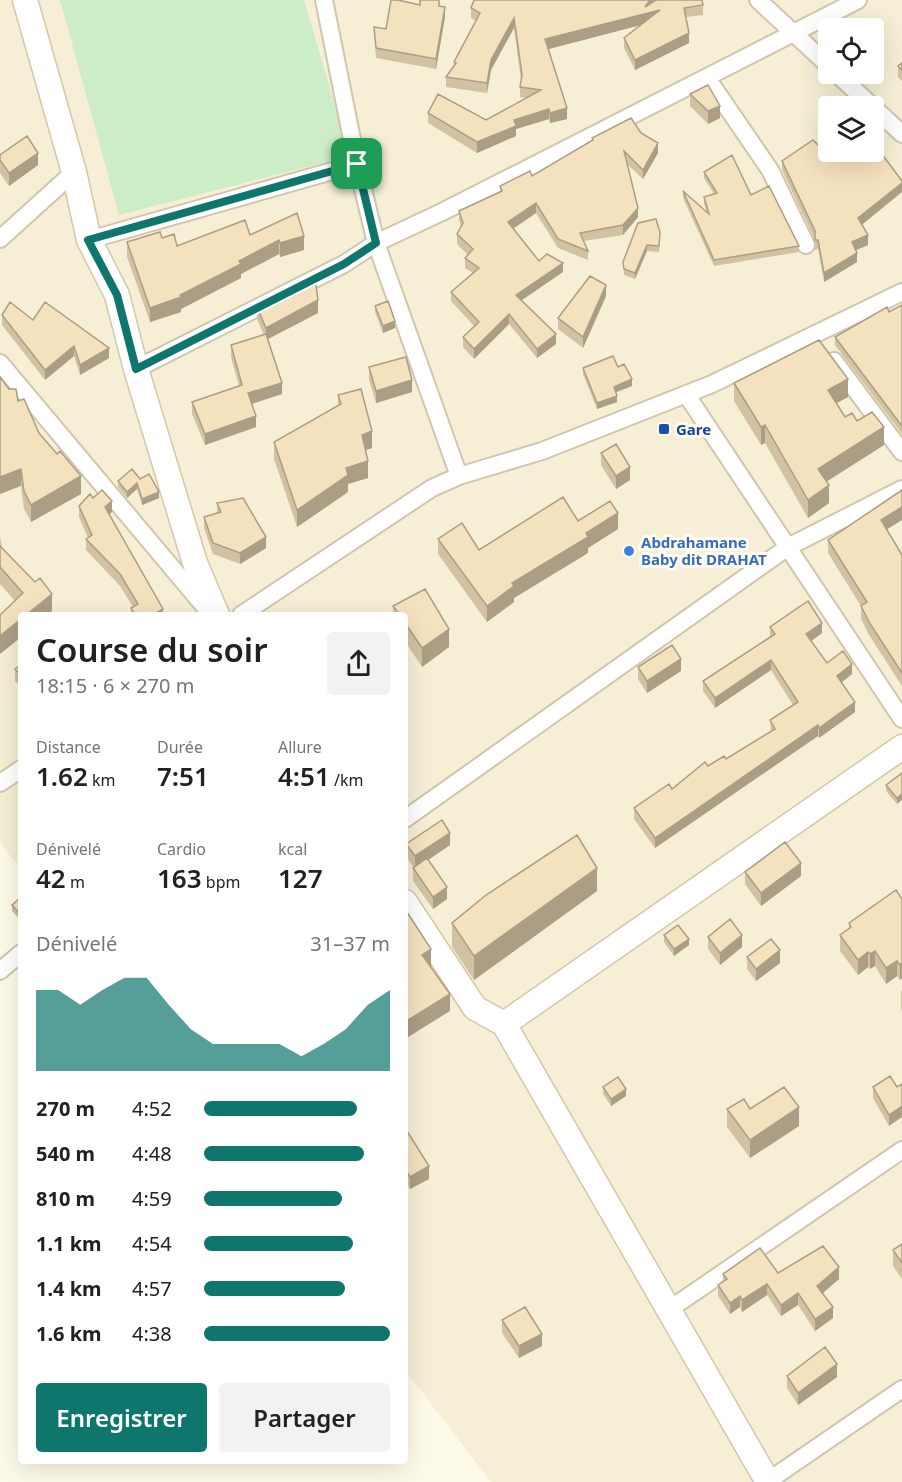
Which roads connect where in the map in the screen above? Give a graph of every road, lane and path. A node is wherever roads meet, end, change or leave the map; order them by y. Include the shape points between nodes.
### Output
1 (25, 0) edge
2 (324, 0) edge
3 (758, 0) edge
4 (858, 0) edge
5 (795, 33) junction
6 (818, 55) edge
7 (707, 78) junction
8 (848, 84) edge
9 (861, 96) edge
10 (884, 117) edge
11 (902, 134) edge
12 (357, 164) junction
13 (74, 172) junction
14 (0, 239) edge
15 (88, 240) junction
16 (376, 243) junction
17 (806, 245) dead end
18 (902, 292) edge
19 (814, 334) junction
20 (0, 363) edge
21 (136, 369) junction
22 (686, 394) junction
23 (902, 452) edge
24 (459, 476) junction
25 (902, 489) edge
26 (788, 547) junction
27 (209, 612) edge
28 (216, 612) edge
29 (246, 612) edge
30 (902, 719) edge
31 (902, 747) edge
32 (18, 770) edge
33 (0, 783) edge
34 (408, 817) edge
35 (408, 907) edge
36 (18, 956) edge
37 (0, 971) edge
38 (504, 1024) junction
39 (902, 1150) edge
40 (667, 1311) junction
41 (902, 1389) edge
42 (768, 1482) edge

1 - 13 main road
2 - 12 street
3 - 5 street
4 - 5 street
5 - 6 street
5 - 7 street
7 - 16 street
7 - 17 street via 770,170
8 - 9 street
10 - 11 street
12 - 15 street
12 - 16 street
13 - 14 street
13 - 15 main road
15 - 21 main road via 117,295
16 - 21 street via 344,264
16 - 24 street
18 - 19 street
19 - 22 street
19 - 23 street
20 - 27 street
21 - 28 main road via 195,564
22 - 24 street via 542,451
22 - 26 street
24 - 29 street via 432,488
25 - 26 street
26 - 30 street
26 - 34 street
31 - 38 main road
32 - 33 street
35 - 38 main road via 475,1008
36 - 37 street
38 - 40 main road
39 - 40 street
40 - 42 main road
41 - 42 street

